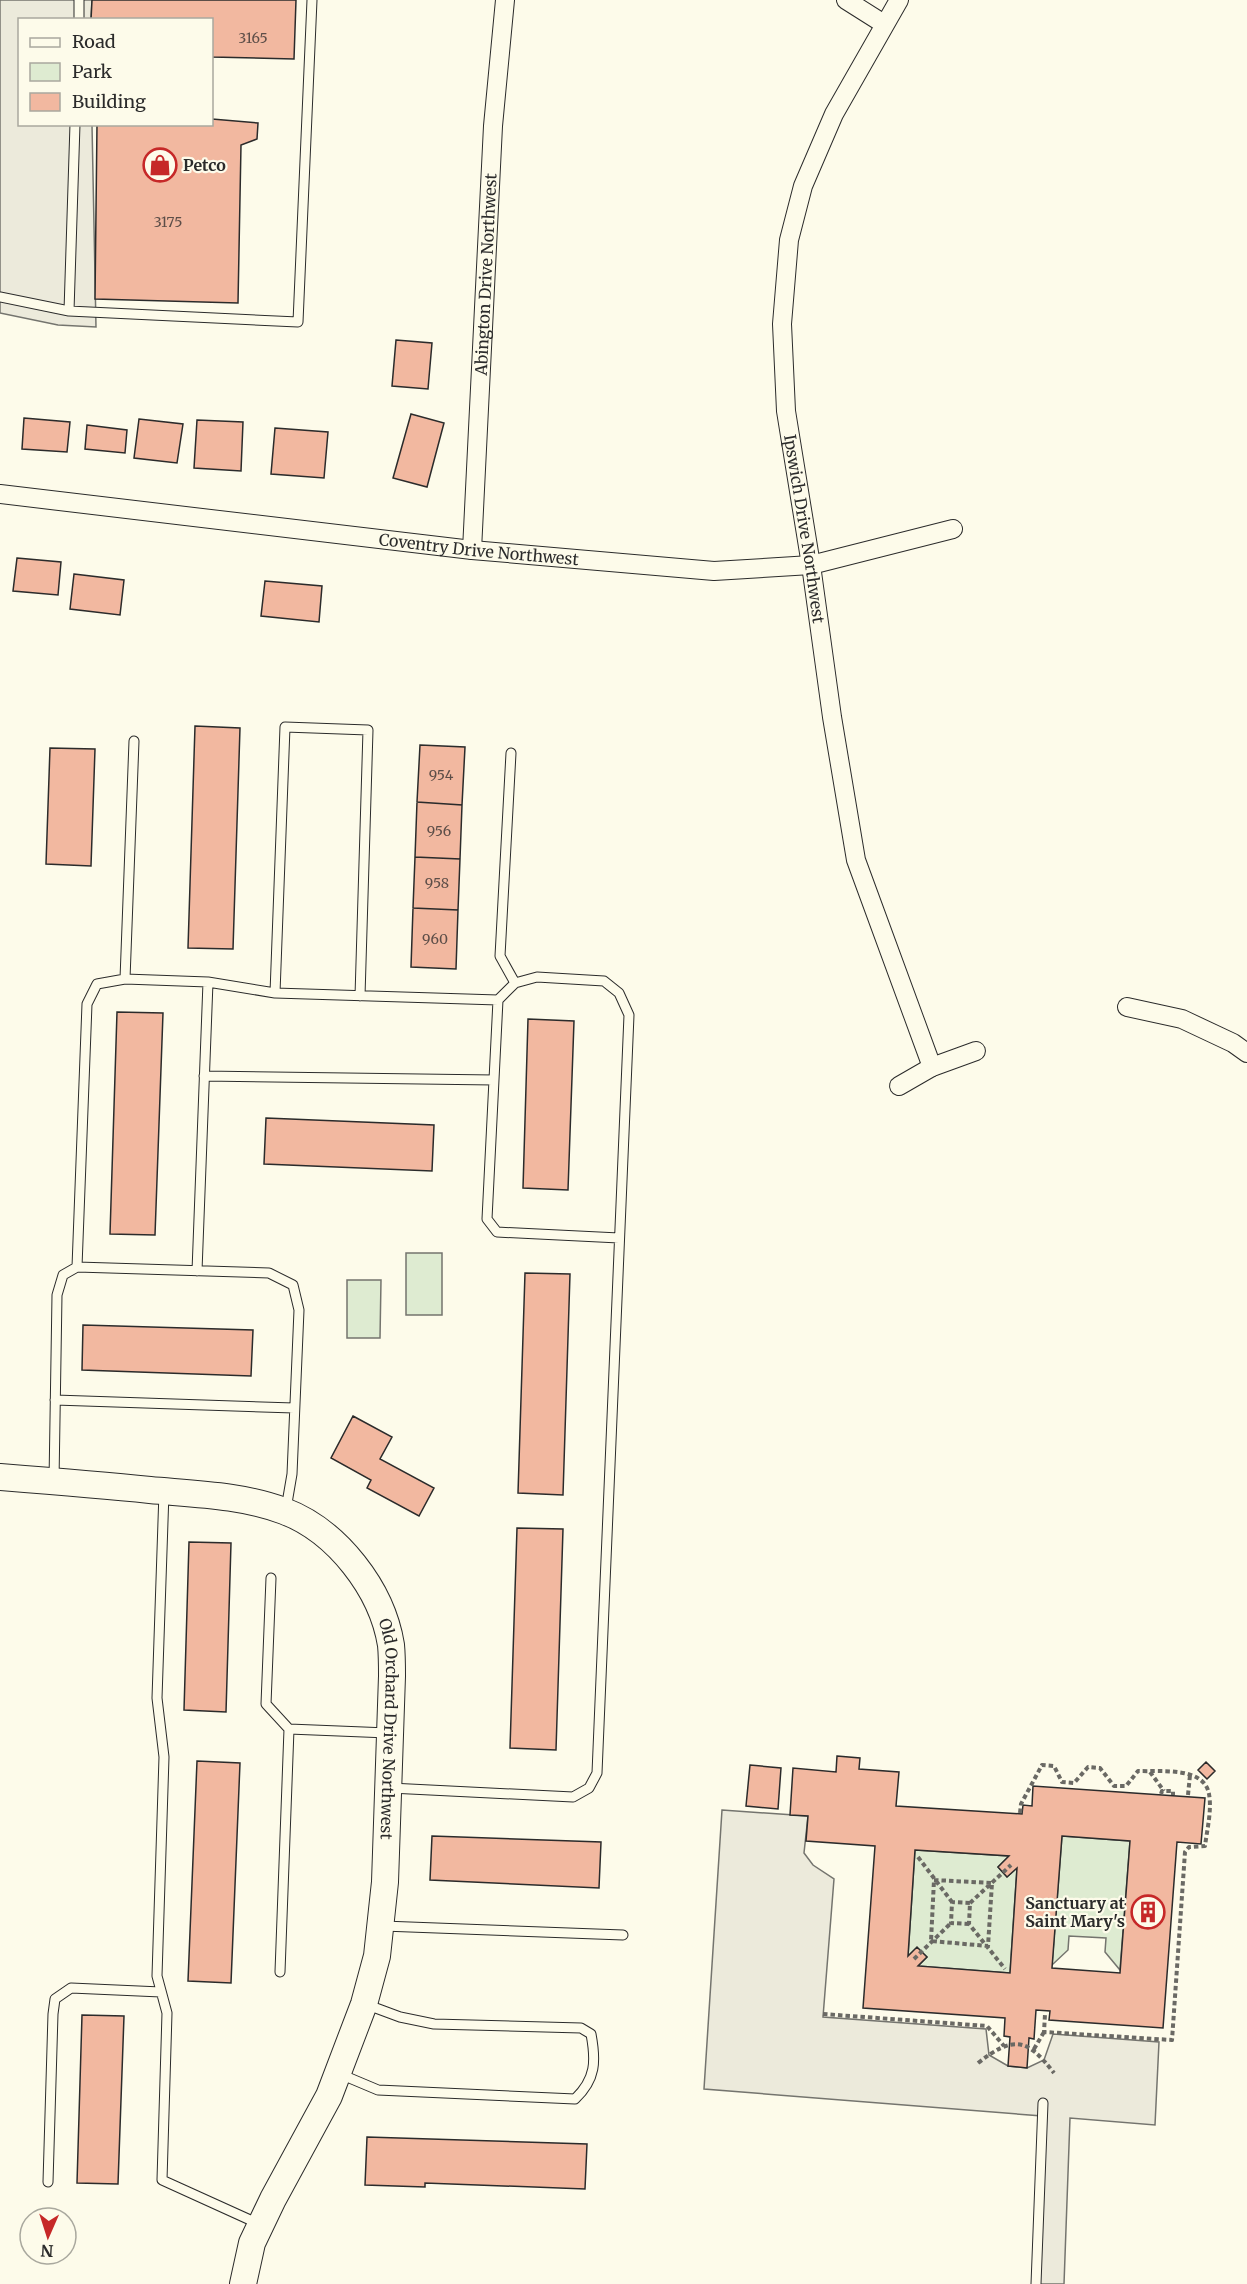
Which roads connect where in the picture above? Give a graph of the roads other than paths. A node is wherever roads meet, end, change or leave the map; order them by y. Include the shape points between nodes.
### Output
1 (79, 0) edge
2 (312, 0) edge
3 (505, 0) edge
4 (846, 0) edge
5 (899, 0) edge
6 (79, 18) edge
7 (884, 24) junction
8 (75, 126) edge
9 (0, 297) edge
10 (69, 311) junction
11 (0, 494) edge
12 (953, 529) dead end
13 (472, 550) junction
14 (811, 565) junction
15 (134, 741) dead end
16 (511, 753) dead end
17 (125, 979) junction
18 (208, 982) junction
19 (515, 983) junction
20 (275, 993) junction
21 (360, 996) junction
22 (498, 1000) junction
23 (1126, 1007) dead end
24 (976, 1051) dead end
25 (1247, 1053) edge
26 (932, 1067) junction
27 (204, 1076) junction
28 (494, 1080) junction
29 (898, 1086) dead end
30 (619, 1238) junction
31 (77, 1267) junction
32 (197, 1271) junction
33 (55, 1400) junction
34 (294, 1408) junction
35 (0, 1477) edge
36 (54, 1481) junction
37 (164, 1491) junction
38 (285, 1512) junction
39 (271, 1578) dead end
40 (289, 1730) junction
41 (390, 1733) junction
42 (388, 1788) junction
43 (380, 1926) junction
44 (623, 1935) dead end
45 (280, 1972) dead end
46 (161, 1992) junction
47 (364, 2004) junction
48 (338, 2073) junction
49 (1043, 2103) dead end
50 (48, 2182) dead end
51 (261, 2224) junction
52 (243, 2284) edge
53 (1036, 2284) edge

1 - 6 lane
2 - 10 lane via 298,322
3 - 13 street, Abington Drive Northwest via 493,126
4 - 7 street
5 - 7 street, Ipswich Drive Northwest
7 - 14 street, Ipswich Drive Northwest via 834,114 803,186 789,240 782,324 786,411
8 - 10 lane
9 - 10 lane
11 - 13 street, Coventry Drive Northwest
12 - 14 street, Coventry Drive Northwest
13 - 14 street, Coventry Drive Northwest via 714,571
14 - 26 street, Ipswich Drive Northwest via 856,860
15 - 17 lane
16 - 19 lane via 500,956
17 - 18 lane
17 - 31 lane via 97,984 87,1004
18 - 20 lane
18 - 27 lane
19 - 22 lane
19 - 30 lane via 537,977 604,981 619,993 629,1015
20 - 21 lane
20 - 21 lane via 285,727 368,730
21 - 22 lane
22 - 28 lane
23 - 25 street via 1182,1018
24 - 26 street
26 - 29 street
27 - 28 lane
27 - 32 lane
28 - 30 lane via 487,1219 497,1232
30 - 42 lane via 597,1773 589,1788 573,1797
31 - 32 lane
31 - 33 lane via 63,1275 57,1295
32 - 34 lane via 269,1273 293,1286 299,1310
33 - 34 lane
33 - 36 lane
34 - 38 lane
35 - 36 street, Old Orchard Drive Northwest
36 - 37 street, Old Orchard Drive Northwest
37 - 38 street, Old Orchard Drive Northwest via 256,1503
37 - 46 lane via 158,1698 164,1757 157,1976
38 - 41 street, Old Orchard Drive Northwest via 312,1525 335,1545 357,1567 374,1597 391,1645
39 - 40 lane via 266,1704
40 - 41 lane
40 - 45 lane
41 - 42 street, Old Orchard Drive Northwest
42 - 43 street, Old Orchard Drive Northwest
43 - 44 lane
43 - 47 street, Old Orchard Drive Northwest via 377,1956
46 - 50 lane via 71,1988 56,1999
46 - 51 lane via 167,2013 162,2180
47 - 48 street, Old Orchard Drive Northwest
47 - 48 lane via 434,2024 581,2028 591,2034 594,2069 586,2089 576,2099 378,2090
48 - 51 street, Old Orchard Drive Northwest
49 - 53 lane
51 - 52 street, Old Orchard Drive Northwest via 252,2243

